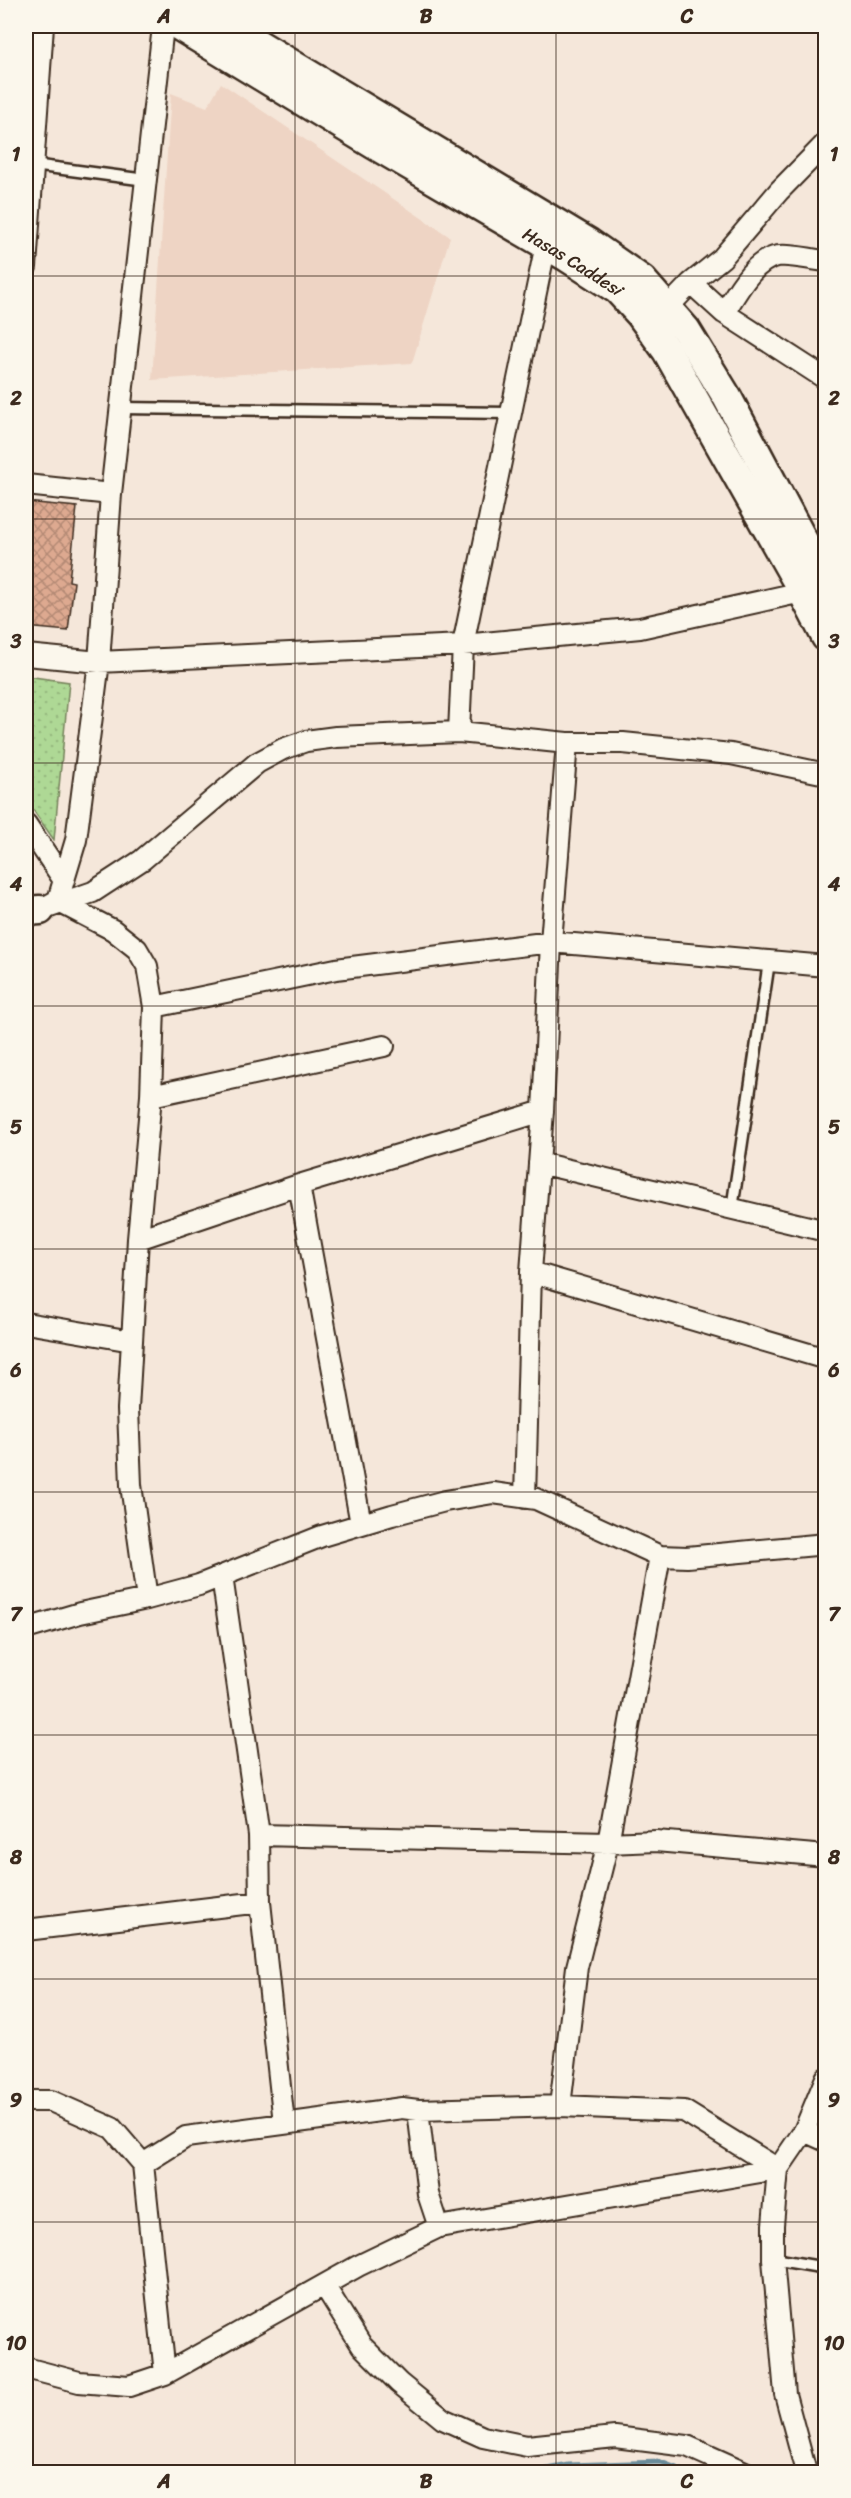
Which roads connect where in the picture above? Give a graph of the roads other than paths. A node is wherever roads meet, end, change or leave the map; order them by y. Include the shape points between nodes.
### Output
1 (44, 26) edge
2 (163, 26) edge
3 (179, 26) edge
4 (228, 26) edge
5 (825, 143) edge
6 (31, 159) edge
7 (146, 180) junction
8 (546, 244) junction
9 (825, 261) edge
10 (26, 267) edge
11 (691, 283) junction
12 (668, 307) junction
13 (724, 313) junction
14 (825, 379) edge
15 (120, 408) junction
16 (510, 413) junction
17 (26, 485) edge
18 (111, 494) junction
19 (814, 588) edge
20 (825, 638) edge
21 (462, 645) junction
22 (26, 655) edge
23 (99, 662) junction
24 (459, 732) junction
25 (567, 743) junction
26 (824, 774) edge
27 (26, 824) edge
28 (63, 879) junction
29 (42, 908) edge
30 (552, 942) junction
31 (769, 962) junction
32 (825, 966) edge
33 (154, 1007) junction
34 (384, 1046) dead end
35 (151, 1096) junction
36 (543, 1111) junction
37 (539, 1163) junction
38 (299, 1185) junction
39 (732, 1209) junction
40 (825, 1231) edge
41 (138, 1239) junction
42 (531, 1272) junction
43 (26, 1323) edge
44 (132, 1341) junction
45 (825, 1359) edge
46 (525, 1498) junction
47 (361, 1524) junction
48 (825, 1544) edge
49 (660, 1556) junction
50 (222, 1576) junction
51 (147, 1599) junction
52 (26, 1629) edge
53 (259, 1835) junction
54 (608, 1843) junction
55 (825, 1856) edge
56 (260, 1902) junction
57 (26, 1930) edge
58 (825, 2078) edge
59 (26, 2101) edge
60 (560, 2106) junction
61 (418, 2110) junction
62 (284, 2123) junction
63 (804, 2132) junction
64 (825, 2141) edge
65 (143, 2164) junction
66 (778, 2169) junction
67 (439, 2227) junction
68 (772, 2259) junction
69 (825, 2268) edge
70 (324, 2285) junction
71 (26, 2368) edge
72 (165, 2374) junction
73 (745, 2472) edge
74 (806, 2472) edge

1 - 6 street
2 - 7 street
3 - 8 main road, Hasas Caddesi
4 - 12 main road, Hasas Caddesi via 589,243 642,280
5 - 11 street via 722,258
6 - 7 lane
6 - 10 street
7 - 15 street
8 - 16 street
8 - 19 main road, Hasas Caddesi via 618,290 640,314 668,351
9 - 13 street via 777,256 744,280
11 - 12 street
11 - 13 street
12 - 19 main road, Hasas Caddesi via 728,397
13 - 14 street
15 - 16 lane
15 - 18 street
16 - 21 street
17 - 18 street
18 - 23 street
19 - 20 main road, Hasas Caddesi
19 - 21 street via 640,628
21 - 23 street
21 - 24 street
22 - 23 street
23 - 28 street via 76,840
24 - 25 street
24 - 29 street via 336,737 283,748 257,763 142,860 93,892
25 - 26 street via 623,743 732,754
25 - 30 street
27 - 28 street
28 - 29 street via 58,900
29 - 33 street via 113,930 137,949 147,966
30 - 31 street
30 - 33 street via 336,969
30 - 36 street
31 - 32 street
31 - 39 lane
33 - 35 street
34 - 35 street
35 - 41 street
36 - 37 street
36 - 38 street
37 - 39 street
37 - 42 street
38 - 41 street
38 - 47 street
39 - 40 street
41 - 44 street
42 - 45 street
42 - 46 street
43 - 44 street
44 - 51 street via 128,1409 131,1485
46 - 47 street via 493,1493 445,1501
46 - 49 street via 536,1499
47 - 50 street
48 - 49 street
49 - 54 street
50 - 51 street
50 - 53 street
51 - 52 street
53 - 54 street
53 - 56 street
54 - 55 street via 656,1841
54 - 60 street via 577,1967
56 - 57 street
56 - 62 street
58 - 63 street
59 - 65 street via 51,2101 112,2128
60 - 61 street
60 - 66 street via 684,2111
61 - 62 street via 402,2108
61 - 67 street via 428,2194
62 - 65 street via 186,2137
63 - 64 street
63 - 66 street
65 - 72 street
66 - 67 street
66 - 68 street
67 - 70 street
68 - 69 lane
68 - 74 street via 785,2394
70 - 72 street
70 - 73 street via 362,2346 399,2383 443,2419 483,2437 527,2446 615,2437 687,2446
71 - 72 street via 79,2382 129,2386

